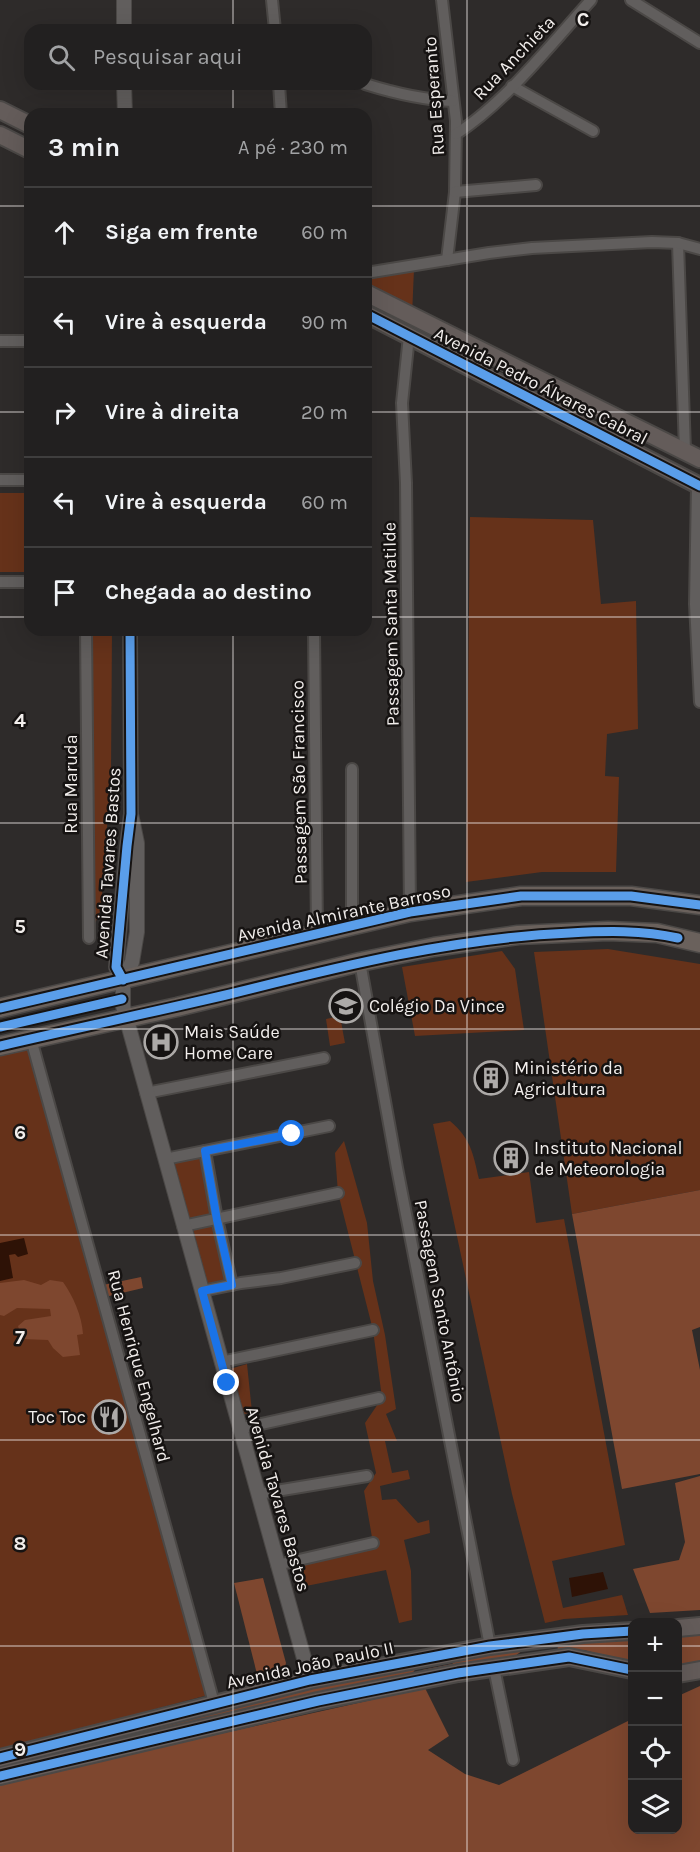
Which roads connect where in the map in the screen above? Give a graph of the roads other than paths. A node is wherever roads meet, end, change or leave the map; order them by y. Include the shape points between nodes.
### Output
1 (123, 0) edge
2 (272, 0) edge
3 (442, 0) edge
4 (591, 0) edge
5 (631, 0) edge
6 (124, 24) edge
7 (274, 24) edge
8 (700, 43) edge
9 (512, 86) junction
10 (372, 87) edge
11 (124, 90) edge
12 (280, 90) edge
13 (453, 101) junction
14 (125, 108) edge
15 (281, 108) edge
16 (0, 110) edge
17 (24, 122) edge
18 (592, 131) dead end
19 (456, 134) junction
20 (0, 135) edge
21 (24, 147) edge
22 (536, 185) dead end
23 (455, 192) junction
24 (678, 243) junction
25 (700, 249) edge
26 (447, 260) junction
27 (372, 272) edge
28 (372, 295) edge
29 (372, 317) edge
30 (409, 336) junction
31 (0, 341) edge
32 (24, 341) edge
33 (693, 455) edge
34 (0, 480) edge
35 (24, 480) edge
36 (698, 486) edge
37 (698, 558) edge
38 (0, 582) edge
39 (24, 582) edge
40 (698, 604) edge
41 (86, 636) edge
42 (130, 636) edge
43 (314, 636) edge
44 (698, 647) edge
45 (700, 702) edge
46 (352, 769) dead end
47 (700, 905) edge
48 (410, 912) junction
49 (352, 926) junction
50 (316, 934) junction
51 (88, 938) dead end
52 (700, 943) edge
53 (360, 962) junction
54 (123, 981) junction
55 (0, 1008) edge
56 (126, 1018) junction
57 (31, 1039) junction
58 (0, 1046) edge
59 (324, 1058) dead end
60 (146, 1093) junction
61 (329, 1126) dead end
62 (205, 1151) junction
63 (165, 1159) junction
64 (338, 1193) dead end
65 (217, 1220) junction
66 (183, 1226) junction
67 (355, 1263) dead end
68 (232, 1285) junction
69 (202, 1291) junction
70 (373, 1330) dead end
71 (221, 1362) junction
72 (379, 1398) dead end
73 (239, 1429) junction
74 (367, 1476) dead end
75 (258, 1494) junction
76 (373, 1544) dead end
77 (277, 1565) junction
78 (700, 1626) edge
79 (682, 1628) edge
80 (628, 1631) edge
81 (550, 1638) junction
82 (490, 1646) junction
83 (453, 1654) junction
84 (514, 1665) junction
85 (494, 1668) junction
86 (628, 1669) edge
87 (700, 1670) edge
88 (682, 1673) edge
89 (310, 1680) junction
90 (417, 1680) junction
91 (214, 1703) junction
92 (0, 1758) edge
93 (513, 1760) dead end
94 (0, 1776) edge

1 - 6 main road
2 - 7 street
3 - 13 street, Rua Esperanto
4 - 9 street, Rua Anchieta
5 - 8 street
9 - 18 street
9 - 19 street, Rua Anchieta
10 - 13 street via 428,100
11 - 14 main road
12 - 15 street
13 - 19 street, Rua Esperanto
16 - 17 main road
19 - 23 street, Rua Esperanto
20 - 21 main road
22 - 23 street
23 - 26 street, Rua Esperanto
24 - 25 street
24 - 26 street via 532,248
24 - 33 street
26 - 27 street
28 - 33 main road, Avenida Pedro Álvares Cabral
29 - 30 main road, Avenida Pedro Álvares Cabral
30 - 36 main road, Avenida Pedro Álvares Cabral
30 - 48 street, Passagem Santa Matilde via 402,403
31 - 32 street
34 - 35 street
36 - 37 street
37 - 40 street
38 - 39 street
40 - 44 street
41 - 51 street, Rua Maruda
42 - 54 main road, Avenida Tavares Bastos via 131,814 116,967
43 - 50 street, Passagem São Francisco
44 - 45 street
46 - 49 street
47 - 48 highway, Avenida Almirante Barroso via 631,896 532,896
48 - 49 highway, Avenida Almirante Barroso
49 - 50 highway, Avenida Almirante Barroso
50 - 54 highway, Avenida Almirante Barroso
52 - 53 highway via 657,933 518,935
53 - 56 highway
53 - 82 street, Passagem Santo Antônio
54 - 55 highway, Avenida Almirante Barroso
54 - 56 main road, Avenida Tavares Bastos
56 - 57 highway
56 - 60 main road, Avenida Tavares Bastos
57 - 58 highway
57 - 91 street, Rua Henrique Engelhard
59 - 60 street
60 - 63 main road, Avenida Tavares Bastos
61 - 62 street
62 - 63 street
62 - 65 street
63 - 66 main road, Avenida Tavares Bastos
64 - 65 street
65 - 66 street
65 - 68 street
66 - 69 main road, Avenida Tavares Bastos
67 - 68 street
68 - 69 street
69 - 71 main road, Avenida Tavares Bastos
70 - 71 street
71 - 73 main road, Avenida Tavares Bastos
72 - 73 street
73 - 75 main road, Avenida Tavares Bastos
74 - 75 street
75 - 77 main road, Avenida Tavares Bastos
76 - 77 street
77 - 89 main road, Avenida Tavares Bastos
78 - 79 main road
80 - 81 main road, Avenida João Paulo II
81 - 82 main road, Avenida João Paulo II
81 - 84 main road via 549,1650 519,1656
82 - 83 main road, Avenida João Paulo II
83 - 89 main road, Avenida João Paulo II
83 - 90 main road via 448,1662 418,1668
84 - 85 main road, Avenida João Paulo II
84 - 86 main road, Avenida João Paulo II via 569,1657
85 - 90 main road, Avenida João Paulo II
85 - 93 street
87 - 88 main road
89 - 91 main road, Avenida João Paulo II
90 - 94 main road, Avenida João Paulo II
91 - 92 main road, Avenida João Paulo II

